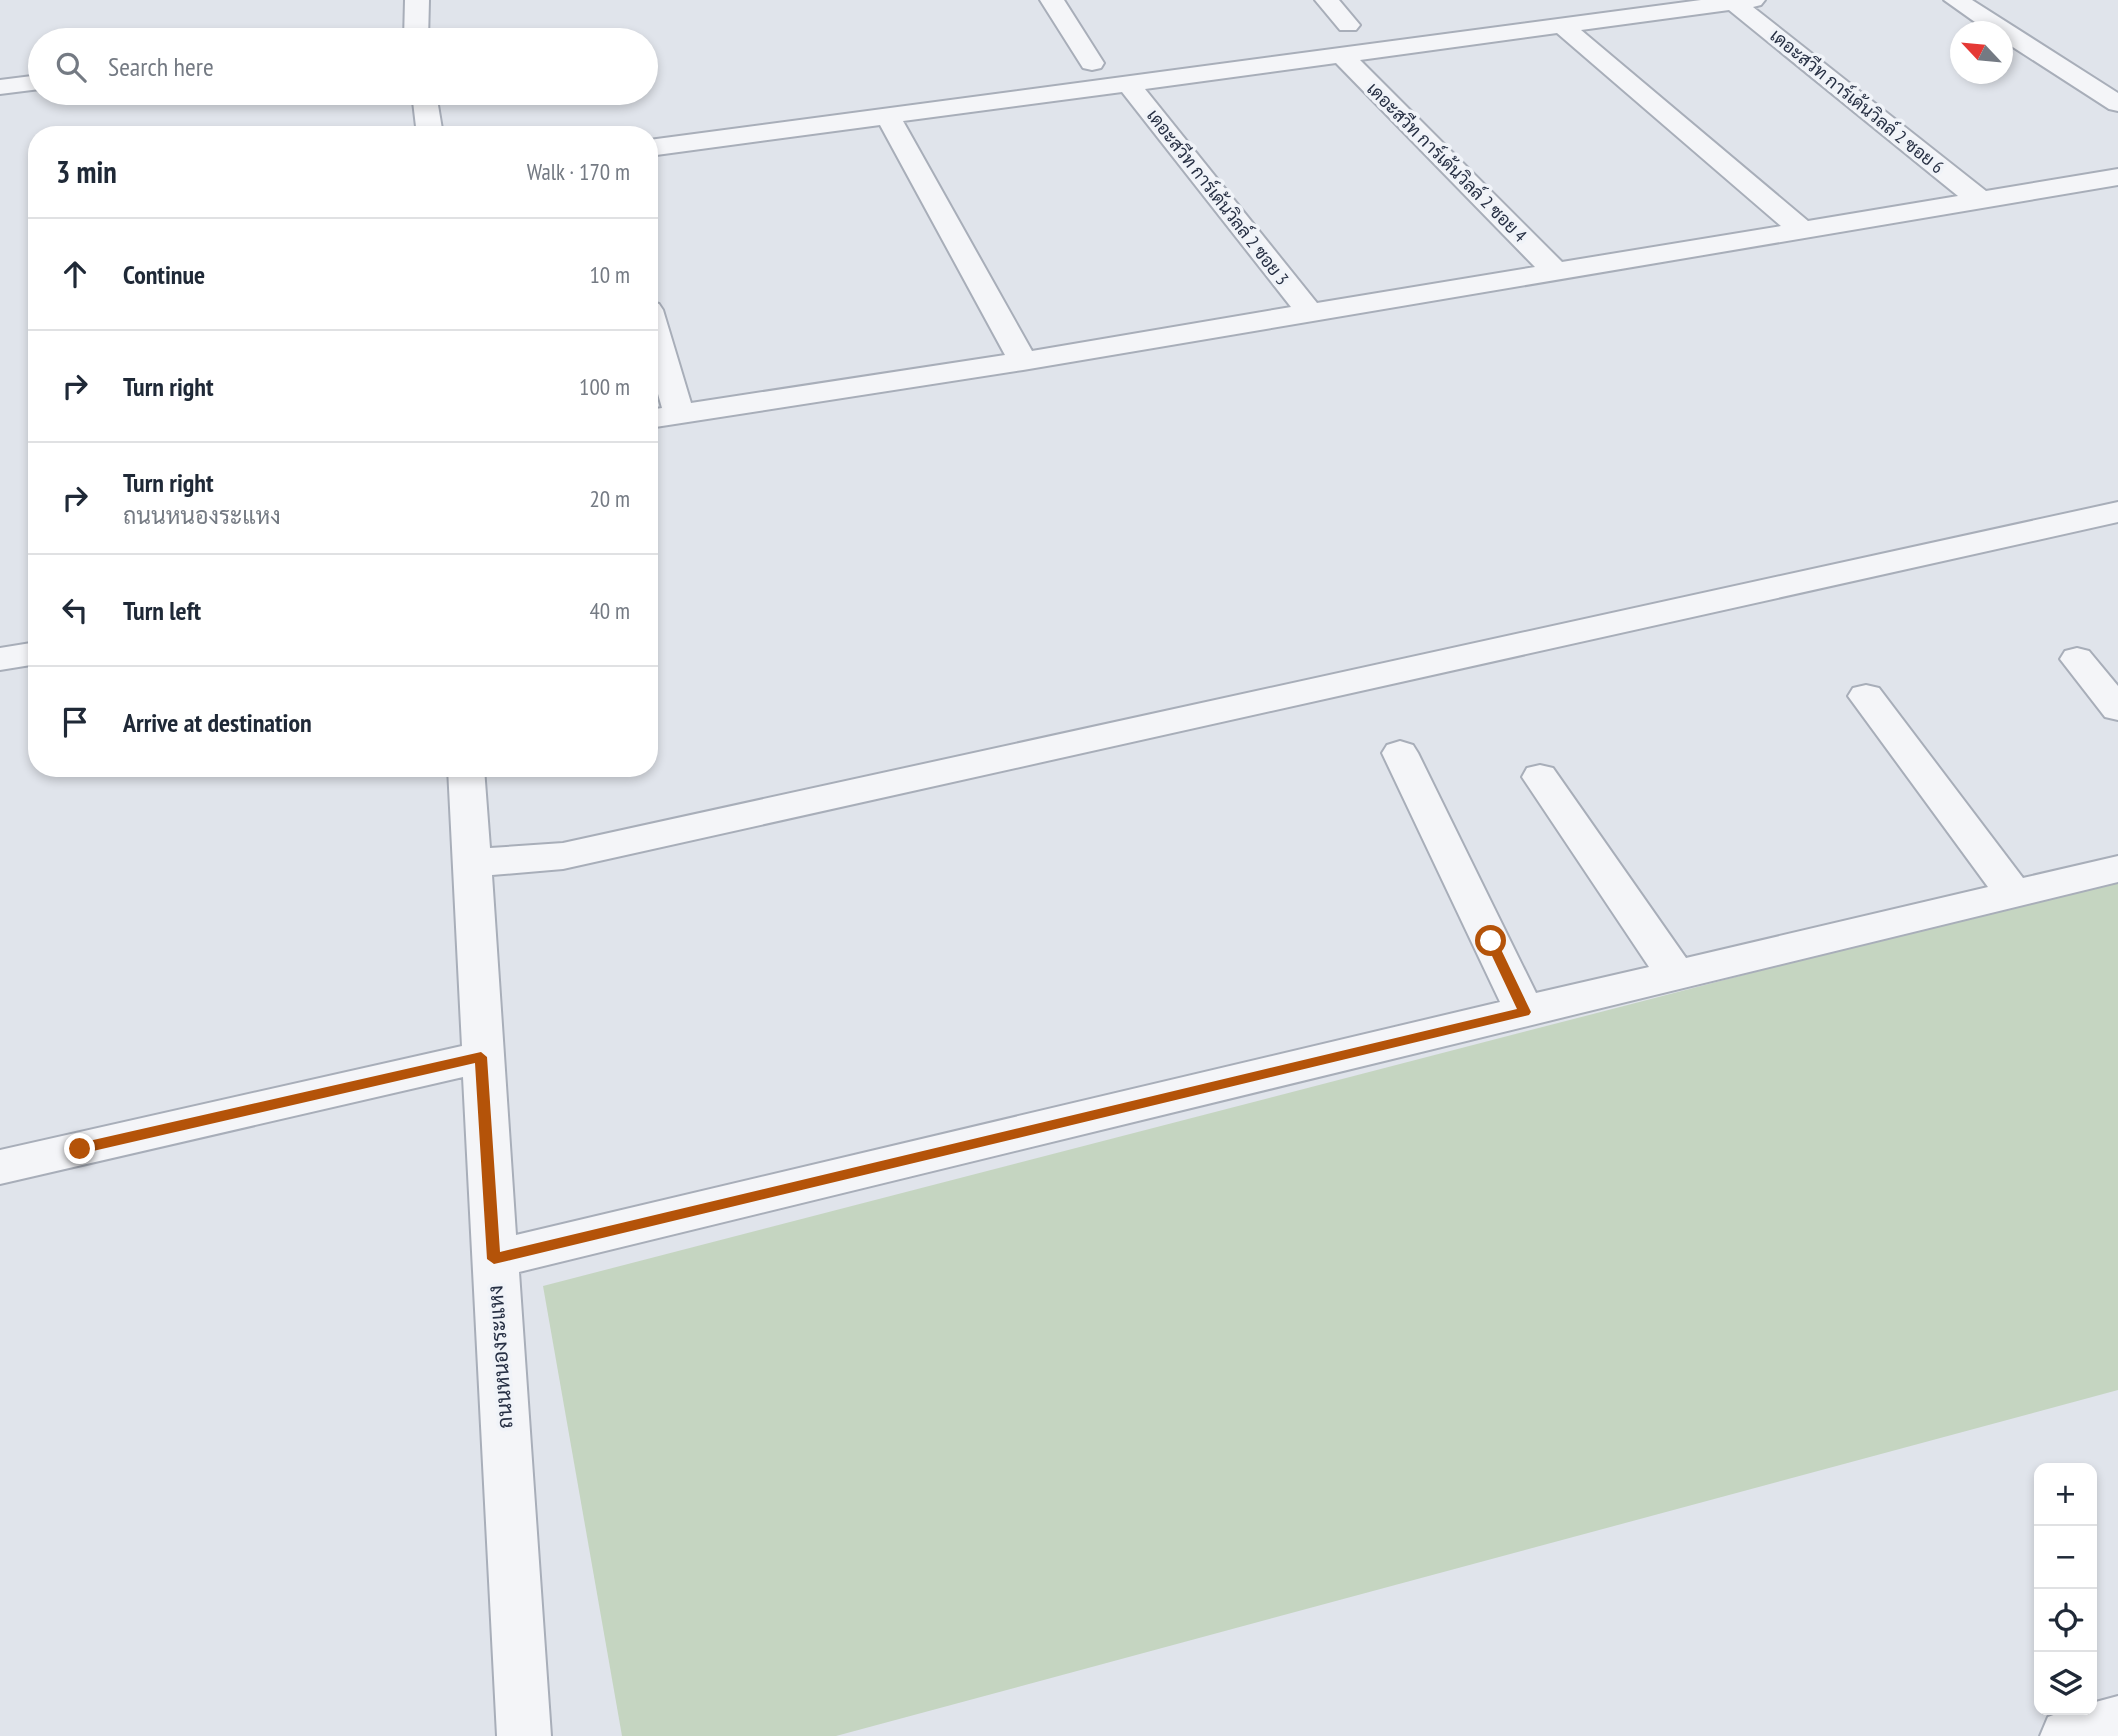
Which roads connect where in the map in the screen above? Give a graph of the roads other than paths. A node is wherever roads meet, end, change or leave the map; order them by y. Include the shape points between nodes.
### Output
1 (417, 0) edge
2 (1052, 0) edge
3 (1327, 0) edge
4 (1956, 0) edge
5 (1743, 1) edge
6 (1348, 25) dead end
7 (1561, 25) junction
8 (411, 28) edge
9 (1340, 54) junction
10 (1092, 63) dead end
11 (1128, 82) junction
12 (28, 84) edge
13 (0, 87) edge
14 (2118, 104) edge
15 (426, 105) edge
16 (887, 115) junction
17 (429, 126) edge
18 (658, 147) edge
19 (2118, 177) edge
20 (1980, 200) junction
21 (1801, 229) junction
22 (1554, 271) junction
23 (1309, 312) junction
24 (658, 341) edge
25 (1023, 360) junction
26 (679, 414) junction
27 (658, 418) edge
28 (2118, 512) edge
29 (28, 654) edge
30 (0, 659) edge
31 (2077, 659) dead end
32 (1866, 696) dead end
33 (2118, 709) edge
34 (1400, 753) dead end
35 (466, 777) edge
36 (1540, 777) dead end
37 (471, 863) junction
38 (2118, 869) edge
39 (2014, 894) junction
40 (1676, 975) junction
41 (1525, 1012) junction
42 (481, 1057) junction
43 (0, 1167) edge
44 (494, 1259) junction
45 (2118, 1722) edge
46 (524, 1736) edge
47 (2067, 1736) edge

1 - 8 street
2 - 10 street
3 - 6 street
4 - 14 street
5 - 7 street
5 - 20 street, เดอะสวีท การ์เด้นวิลล์ 2 ซอย 6
7 - 9 street
7 - 21 street
9 - 11 street
9 - 22 street, เดอะสวีท การ์เด้นวิลล์ 2 ซอย 4
11 - 16 street
11 - 23 street, เดอะสวีท การ์เด้นวิลล์ 2 ซอย 3
12 - 13 street
15 - 17 street
16 - 18 street
16 - 25 street
19 - 20 street
20 - 21 street
21 - 22 street
22 - 23 street
23 - 25 street
24 - 26 street
25 - 26 street
26 - 27 street
28 - 37 street via 563,856
29 - 30 street
31 - 33 street
32 - 39 street
34 - 41 street
35 - 37 street, ถนนหนองระแหง
36 - 40 street
37 - 42 street, ถนนหนองระแหง
38 - 39 street
39 - 40 street
40 - 41 street
41 - 44 street
42 - 43 street
42 - 44 street, ถนนหนองระแหง
44 - 46 street, ถนนหนองระแหง
45 - 47 street

